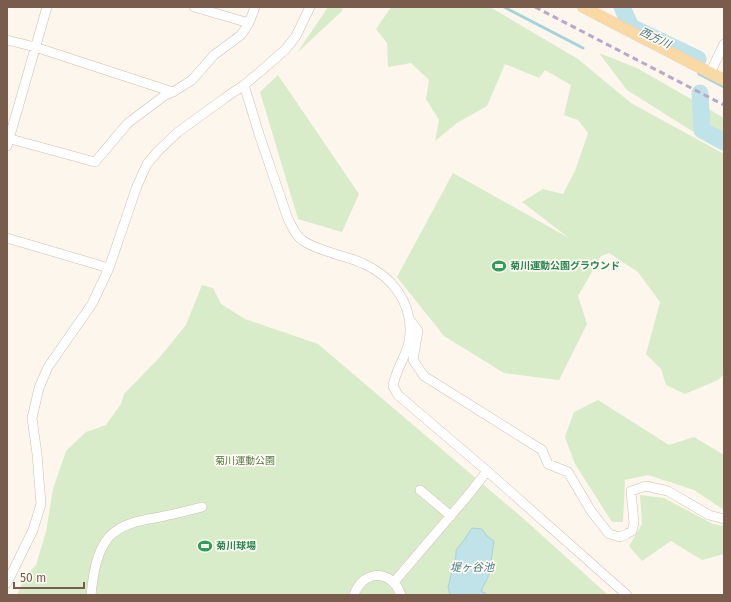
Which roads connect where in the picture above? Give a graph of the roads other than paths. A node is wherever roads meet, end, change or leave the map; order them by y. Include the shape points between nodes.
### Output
1 (47, 7) edge
2 (194, 7) edge
3 (255, 7) edge
4 (310, 7) edge
5 (583, 7) edge
6 (249, 23) junction
7 (7, 40) edge
8 (724, 44) edge
9 (35, 47) junction
10 (710, 73) junction
11 (724, 80) edge
12 (244, 85) junction
13 (172, 92) junction
14 (8, 141) edge
15 (7, 238) edge
16 (109, 268) junction
17 (410, 320) junction
18 (487, 471) junction
19 (420, 490) dead end
20 (202, 507) dead end
21 (451, 516) junction
22 (724, 519) edge
23 (394, 582) junction
24 (7, 583) edge
25 (91, 595) edge
26 (354, 595) edge
27 (401, 595) edge
28 (627, 595) edge

1 - 9 street
2 - 6 street
3 - 6 street
4 - 12 street via 296,36 286,49
5 - 10 main road
6 - 13 street via 241,35 214,55 192,80
7 - 9 street
8 - 10 street
9 - 13 street
9 - 14 street
10 - 11 main road
12 - 16 street via 178,132 147,164
12 - 17 street via 288,219 295,232 313,246 363,263 379,272 402,296
13 - 14 street via 128,123 95,162
15 - 16 street
16 - 24 street via 92,304 48,367 39,388 32,418 40,504 33,530
17 - 18 street via 408,347 393,386 398,395
17 - 22 street via 418,331 413,360 424,376 542,450 548,464 568,472 591,511 609,534 620,537 632,531 634,523 631,490 646,486 668,491 709,515
18 - 21 street
18 - 28 street
19 - 21 street
20 - 25 street via 133,522 120,528 109,537 102,548 95,569
21 - 23 street
23 - 26 street via 381,576 367,578 360,582
23 - 27 street

